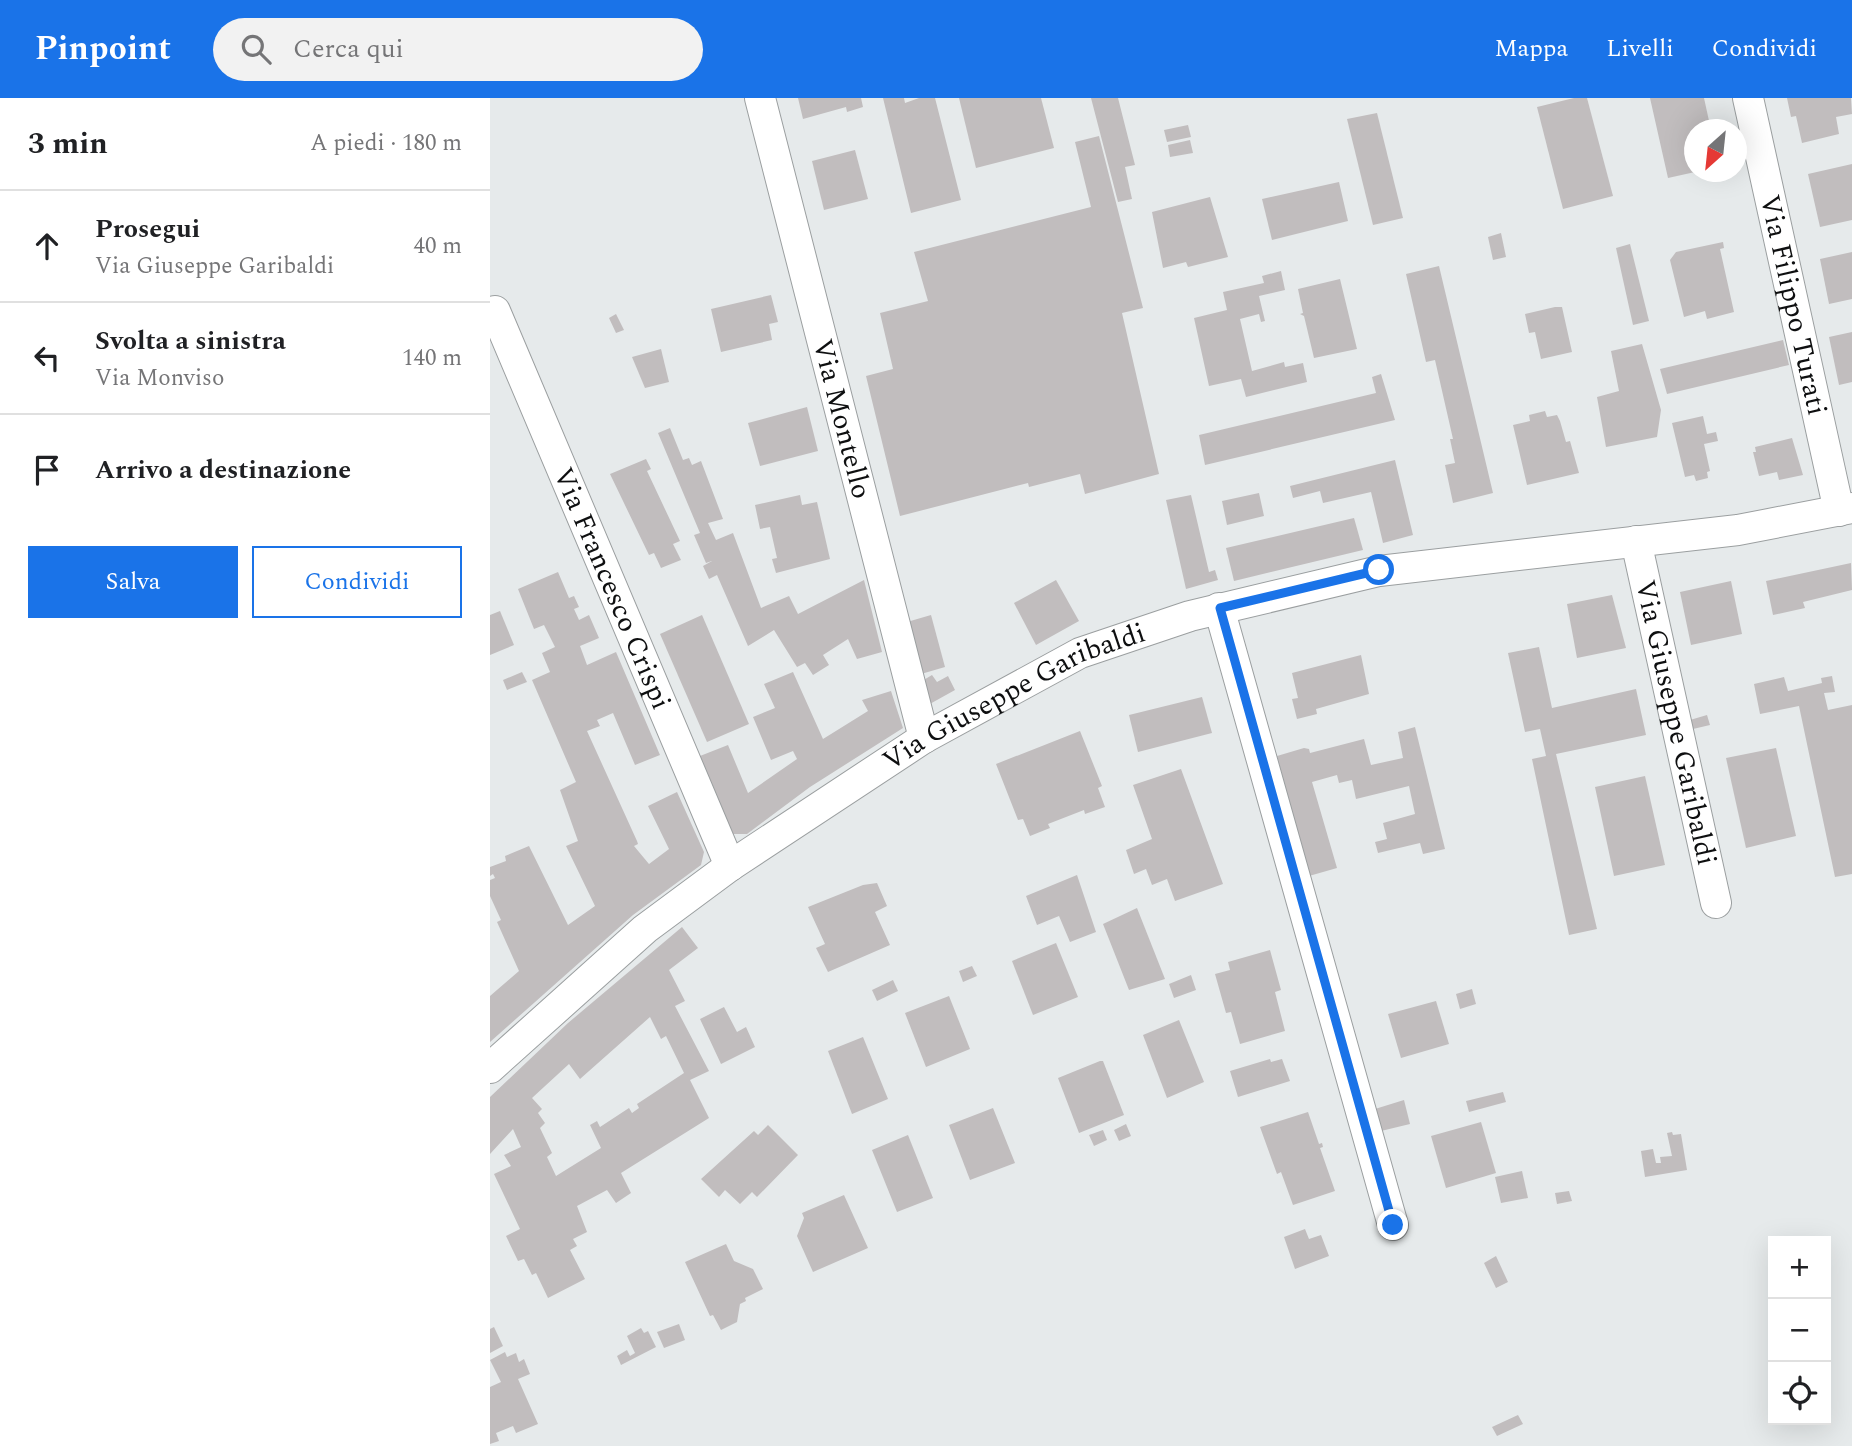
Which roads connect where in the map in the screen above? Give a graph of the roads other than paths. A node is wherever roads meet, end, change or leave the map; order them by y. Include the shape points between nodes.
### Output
1 (760, 98) edge
2 (1748, 98) edge
3 (495, 311) dead end
4 (1846, 510) edge
5 (1636, 541) junction
6 (1220, 608) junction
7 (924, 738) junction
8 (730, 866) junction
9 (1716, 903) dead end
10 (490, 1068) edge
11 (1393, 1225) dead end

1 - 7 street, Via Montello
2 - 4 street, Via Filippo Turati
3 - 8 street, Via Francesco Crispi
4 - 5 street, Via Giuseppe Garibaldi via 1738,530
5 - 6 street, Via Giuseppe Garibaldi via 1379,570
5 - 9 street, Via Giuseppe Garibaldi
6 - 7 street, Via Giuseppe Garibaldi via 1080,653
6 - 11 street
7 - 8 street, Via Giuseppe Garibaldi
8 - 10 street, Via Giuseppe Garibaldi via 645,929

